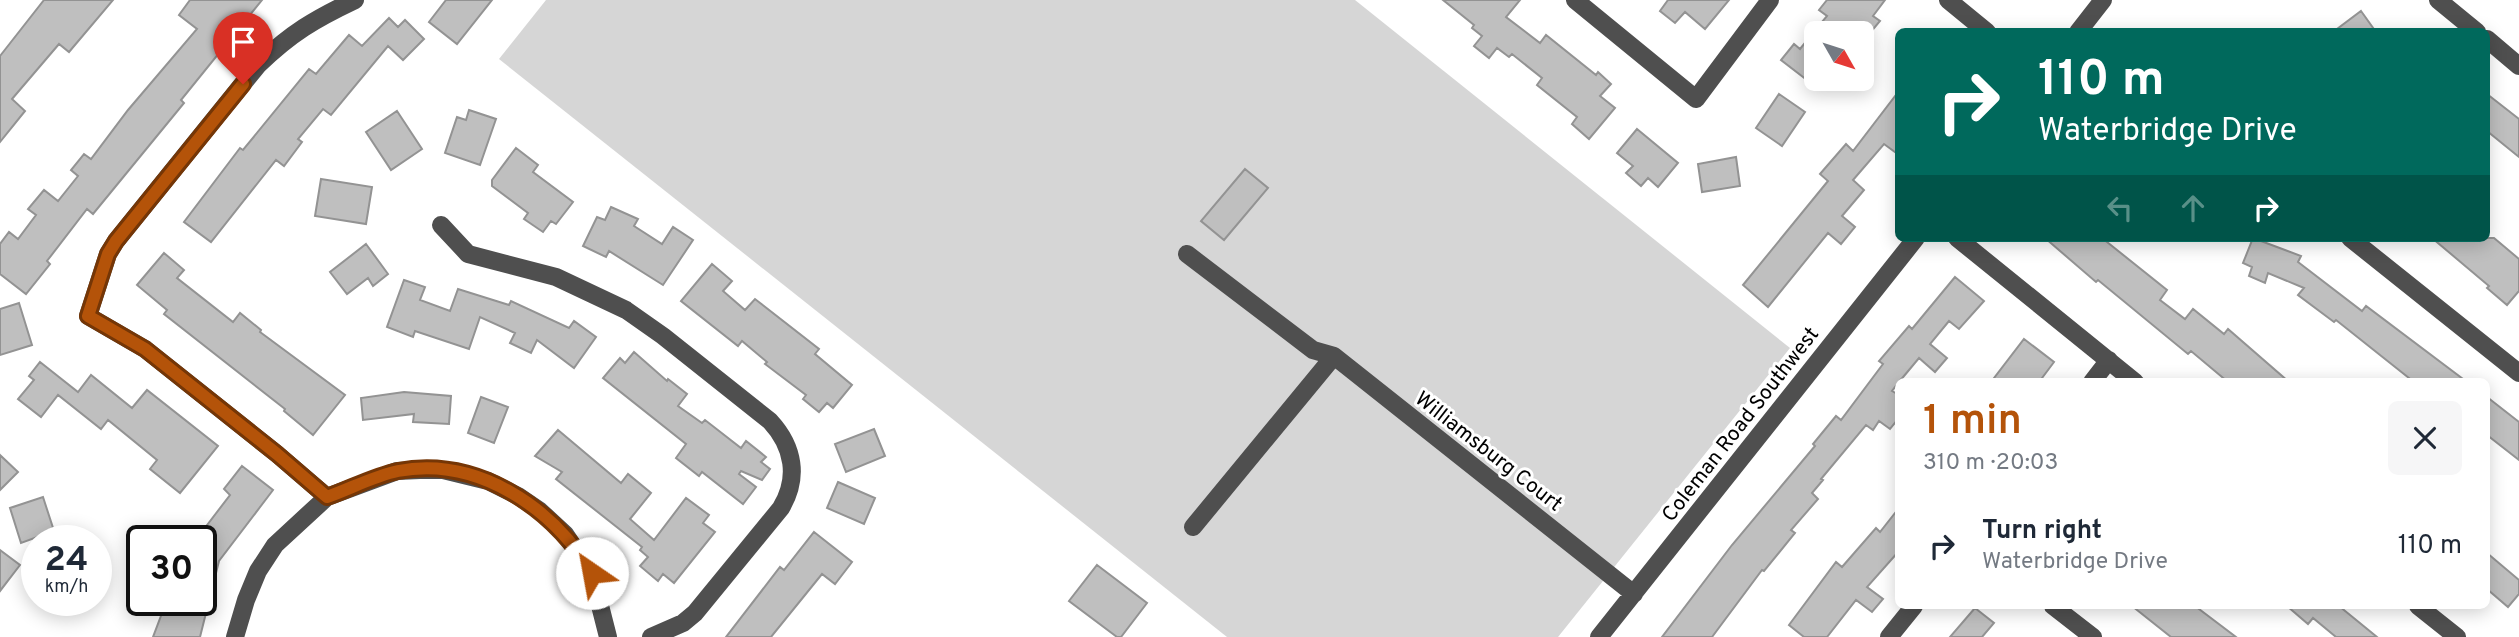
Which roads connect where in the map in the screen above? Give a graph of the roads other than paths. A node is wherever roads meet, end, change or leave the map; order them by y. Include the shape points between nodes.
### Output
1 (355, 0) edge
2 (1575, 0) edge
3 (1770, 0) edge
4 (1948, 0) edge
5 (2103, 0) edge
6 (2438, 0) edge
7 (1982, 28) edge
8 (2081, 28) edge
9 (2472, 28) edge
10 (2490, 42) edge
11 (2519, 66) edge
12 (441, 225) dead end
13 (1913, 242) edge
14 (1962, 242) edge
15 (2355, 242) edge
16 (1187, 254) dead end
17 (1334, 356) junction
18 (2109, 360) junction
19 (2519, 373) edge
20 (2095, 378) edge
21 (2131, 378) edge
22 (327, 497) junction
23 (1193, 527) dead end
24 (1634, 594) junction
25 (1912, 609) edge
26 (2057, 609) edge
27 (2422, 609) edge
28 (235, 637) edge
29 (608, 637) edge
30 (650, 637) edge
31 (1599, 637) edge
32 (1889, 637) edge
33 (2093, 637) edge
34 (2457, 637) edge

1 - 22 street via 305,25 258,65 116,241 88,316 145,349
2 - 3 street via 1696,99
4 - 7 street
5 - 8 street
6 - 9 street
10 - 11 street
12 - 30 street via 468,254 556,277 626,310 780,432 792,459 792,480 780,509 695,613
13 - 24 street, Coleman Road Southwest
14 - 18 street
15 - 19 street
16 - 17 street, Williamsburg Court via 1313,350
17 - 23 street
17 - 24 street, Williamsburg Court
18 - 20 street
18 - 21 street
22 - 28 street via 275,545 258,571
22 - 29 street via 397,471 458,473 501,487 540,511 582,557 592,573
24 - 31 street, Coleman Road Southwest
25 - 32 street
26 - 33 street
27 - 34 street

